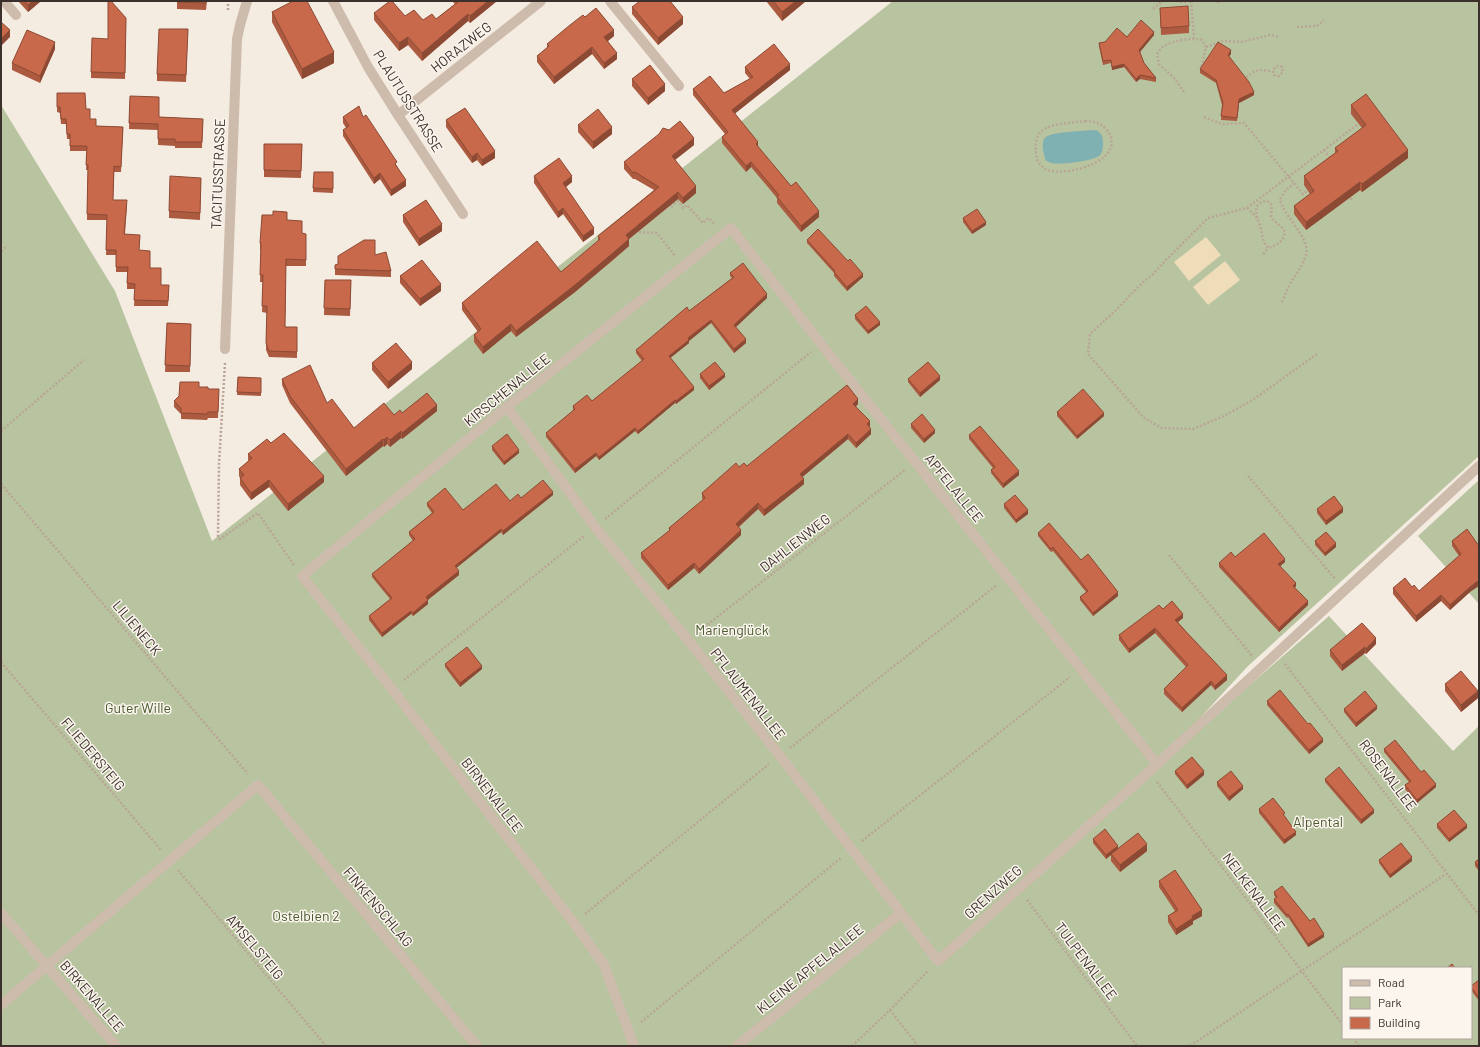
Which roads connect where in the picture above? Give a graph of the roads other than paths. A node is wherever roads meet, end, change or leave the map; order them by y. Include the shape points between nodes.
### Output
1 (4, 1) edge
2 (247, 1) edge
3 (333, 1) edge
4 (541, 1) edge
5 (610, 1) edge
6 (16, 15) dead end
7 (679, 86) dead end
8 (398, 115) junction
9 (463, 214) dead end
10 (727, 231) joint
11 (225, 349) road end
12 (507, 407) junction
13 (1479, 466) edge
14 (302, 576) joint
15 (1157, 764) junction
16 (1, 912) edge
17 (901, 914) junction
18 (938, 960) joint
19 (47, 965) junction
20 (1, 1005) edge
21 (116, 1046) edge
22 (477, 1046) edge
23 (634, 1046) edge
24 (737, 1046) edge

1 - 6 street
2 - 11 street, TACITUSSTRASSE via 237,39
3 - 8 street, PLAUTUSSTRASSE via 368,67
4 - 8 street, HORAZWEG
5 - 7 street
8 - 9 street, PLAUTUSSTRASSE
10 - 12 street, KIRSCHENALLEE
10 - 15 street, APFELALLEE
12 - 14 street, KIRSCHENALLEE
12 - 17 street, PFLAUMENALLEE via 595,527 780,756
13 - 15 street, GRENZWEG
14 - 23 street, BIRNENALLEE via 560,904 604,965
15 - 18 street, GRENZWEG
16 - 19 street
17 - 18 street, PFLAUMENALLEE
17 - 24 street, KLEINE APFELALLEE
19 - 20 street
19 - 21 street, BIRKENALLEE
19 - 22 street, FINKENSCHLAG via 258,785

